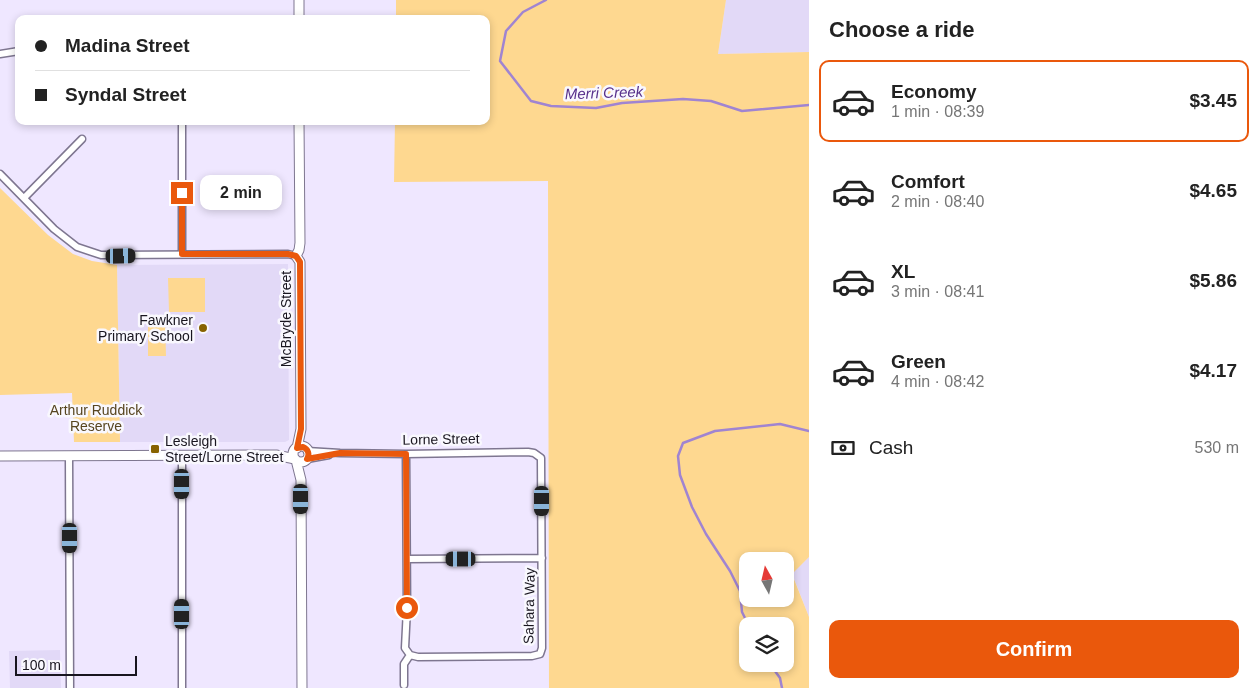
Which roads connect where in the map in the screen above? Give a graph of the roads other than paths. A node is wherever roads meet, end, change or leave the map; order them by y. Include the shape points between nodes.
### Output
1 (299, 0) edge
2 (299, 15) edge
3 (15, 52) edge
4 (0, 54) edge
5 (182, 125) edge
6 (299, 125) edge
7 (82, 140) dead end
8 (0, 174) edge
9 (24, 198) junction
10 (182, 254) junction
11 (296, 256) junction
12 (301, 454) junction
13 (406, 454) junction
14 (182, 455) junction
15 (0, 456) edge
16 (69, 456) junction
17 (542, 458) joint
18 (542, 558) junction
19 (407, 559) junction
20 (410, 655) junction
21 (404, 685) dead end
22 (70, 688) edge
23 (182, 688) edge
24 (302, 688) edge

1 - 2 street
3 - 4 street
5 - 10 street
6 - 11 street, McBryde Street via 300,243
7 - 9 street
8 - 9 street
9 - 10 street via 77,247 101,255
10 - 11 street
11 - 12 street, McBryde Street via 300,262
12 - 13 street, Lorne Street
12 - 14 street, Lorne Street
12 - 24 street, McBryde Street
13 - 17 street, Lorne Street via 528,452
13 - 19 street
14 - 16 street, Lorne Street
14 - 23 street
15 - 16 street, Lorne Street
16 - 22 street
17 - 18 street, Sahara Way
18 - 19 street
18 - 20 street, Sahara Way via 540,654
19 - 20 street via 404,648
20 - 21 street via 404,664

